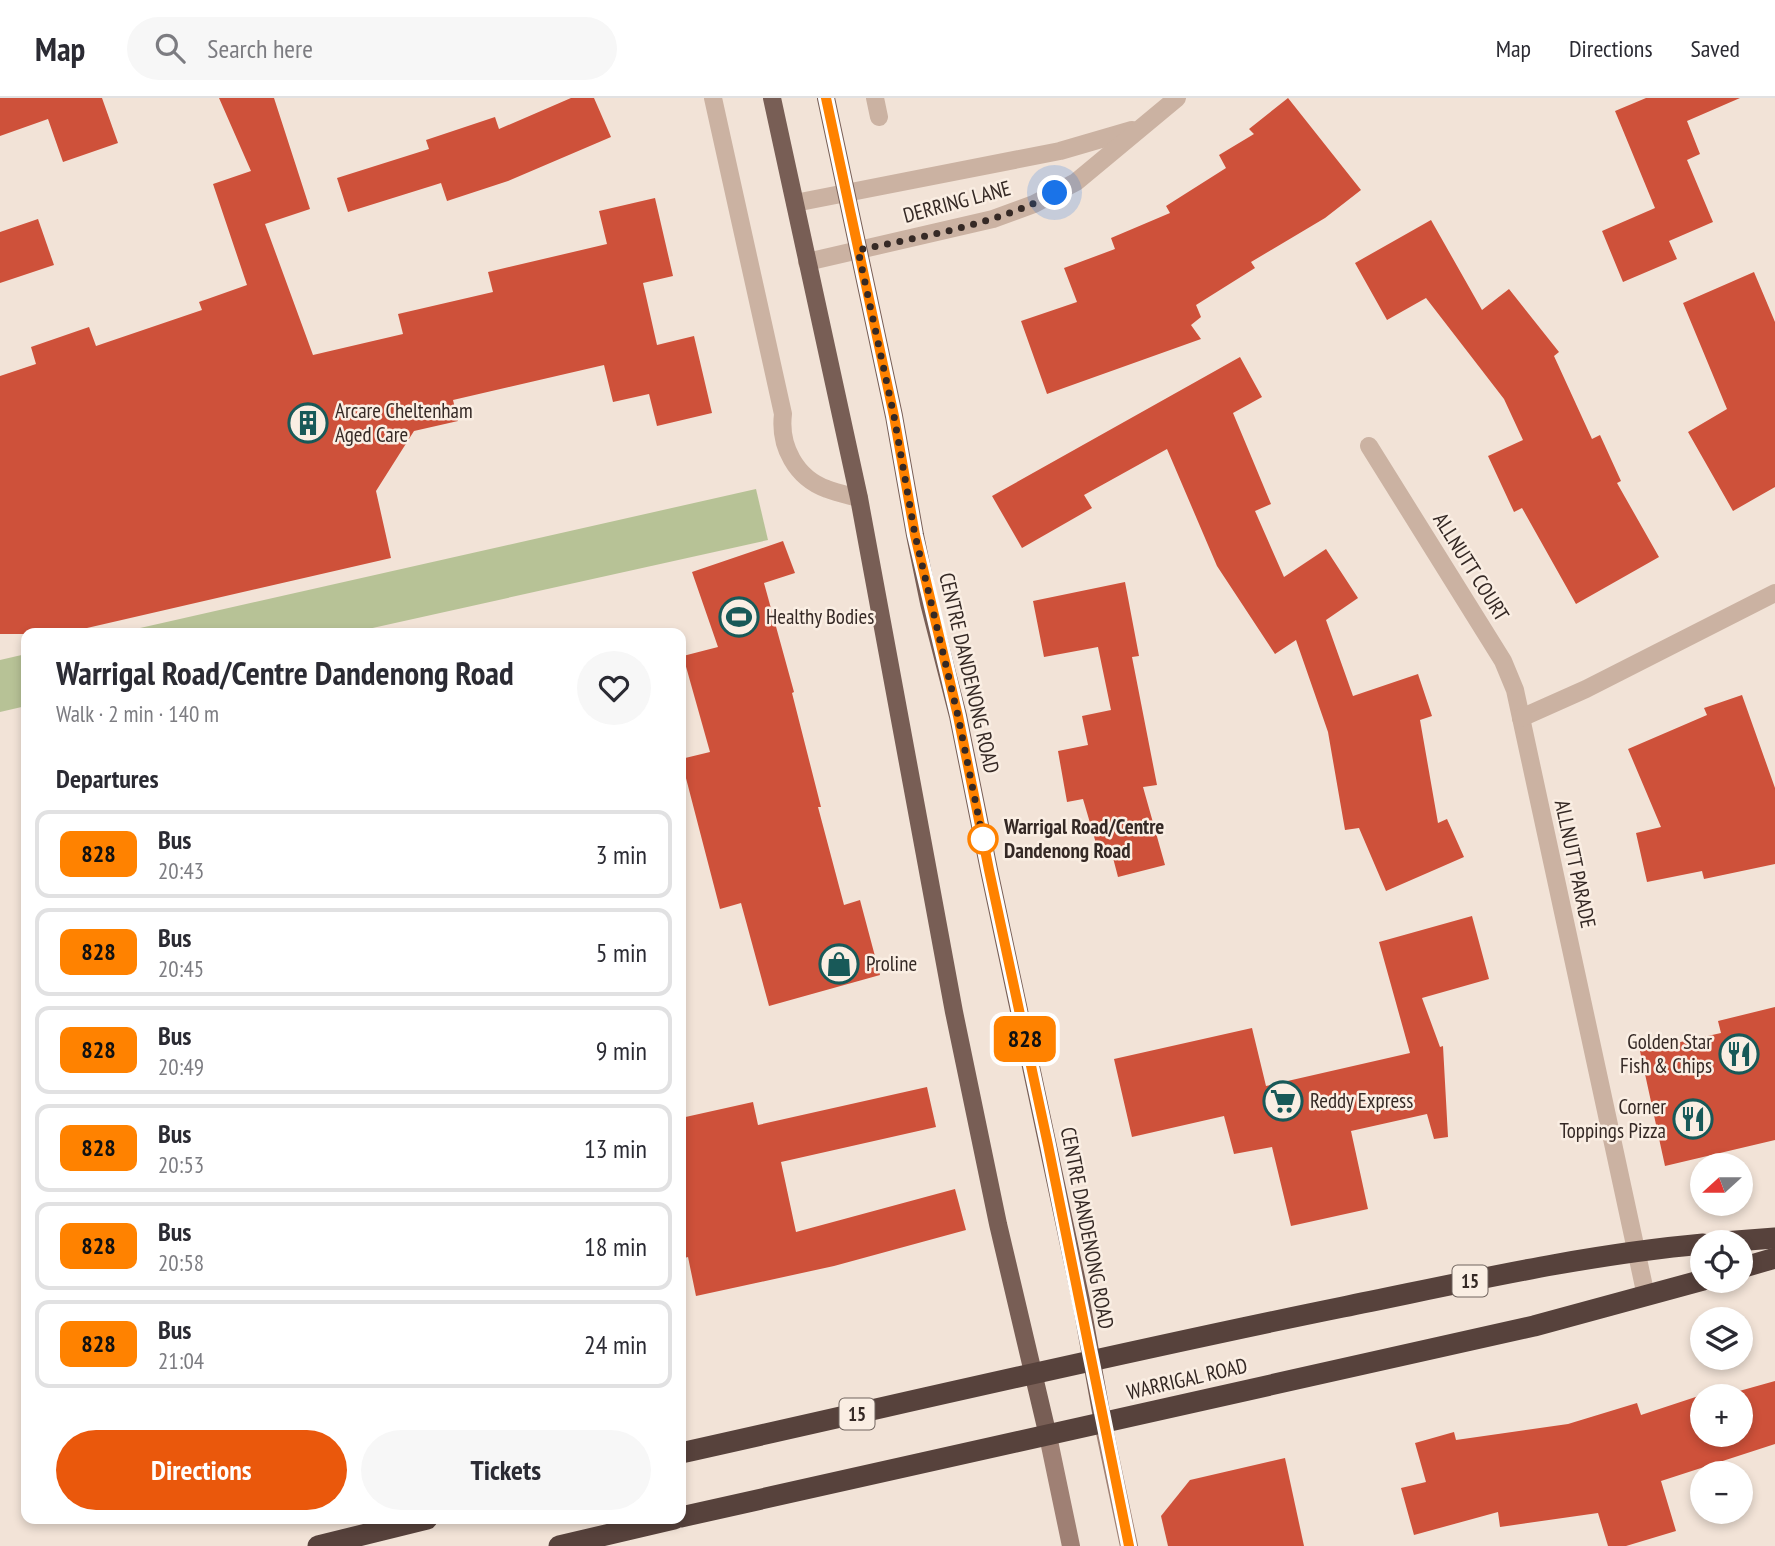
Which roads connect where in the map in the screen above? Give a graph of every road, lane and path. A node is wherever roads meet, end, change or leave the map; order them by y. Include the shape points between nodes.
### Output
1 (713, 98) edge
2 (772, 98) edge
3 (827, 98) edge
4 (875, 98) edge
5 (1177, 98) edge
6 (879, 117) dead end
7 (1138, 128) junction
8 (846, 192) junction
9 (794, 203) junction
10 (858, 250) junction
11 (807, 262) junction
12 (1369, 446) dead end
13 (859, 498) junction
14 (1775, 593) edge
15 (1521, 718) junction
16 (1775, 1238) edge
17 (1753, 1240) edge
18 (1690, 1245) edge
19 (1636, 1250) junction
20 (1775, 1258) edge
21 (1753, 1264) edge
22 (1690, 1284) edge
23 (1646, 1296) junction
24 (1090, 1361) junction
25 (1033, 1375) junction
26 (1103, 1423) junction
27 (1048, 1436) junction
28 (686, 1452) edge
29 (686, 1516) edge
30 (407, 1524) edge
31 (653, 1524) edge
32 (318, 1546) edge
33 (559, 1546) edge
34 (1071, 1546) edge
35 (1129, 1546) edge

1 - 13 street via 783,415 782,442 801,474 824,489
2 - 9 main road
3 - 8 main road, CENTRE DANDENONG ROAD
4 - 6 street
5 - 7 street, DERRING LANE
7 - 8 street, DERRING LANE via 1060,151
7 - 10 street, DERRING LANE via 1076,181 1034,204 993,219
8 - 9 street, DERRING LANE
8 - 10 main road, CENTRE DANDENONG ROAD
9 - 11 main road
10 - 11 street, DERRING LANE
10 - 24 main road, CENTRE DANDENONG ROAD
11 - 13 main road
12 - 15 street, ALLNUTT COURT via 1503,661
13 - 25 main road via 954,1012
14 - 15 street
15 - 19 street, ALLNUTT PARADE
16 - 17 highway
18 - 19 highway, WARRIGAL ROAD / 15
19 - 23 street, ALLNUTT PARADE
19 - 24 highway, WARRIGAL ROAD / 15
20 - 21 highway
22 - 23 highway, WARRIGAL ROAD
23 - 26 highway, WARRIGAL ROAD via 1534,1326
24 - 25 highway, WARRIGAL ROAD / 15
24 - 26 main road, CENTRE DANDENONG ROAD
25 - 27 main road
25 - 28 highway, WARRIGAL ROAD / 15
26 - 27 highway, WARRIGAL ROAD
26 - 35 main road, CENTRE DANDENONG ROAD
27 - 29 highway, WARRIGAL ROAD
27 - 34 main road
30 - 32 highway
31 - 33 highway

